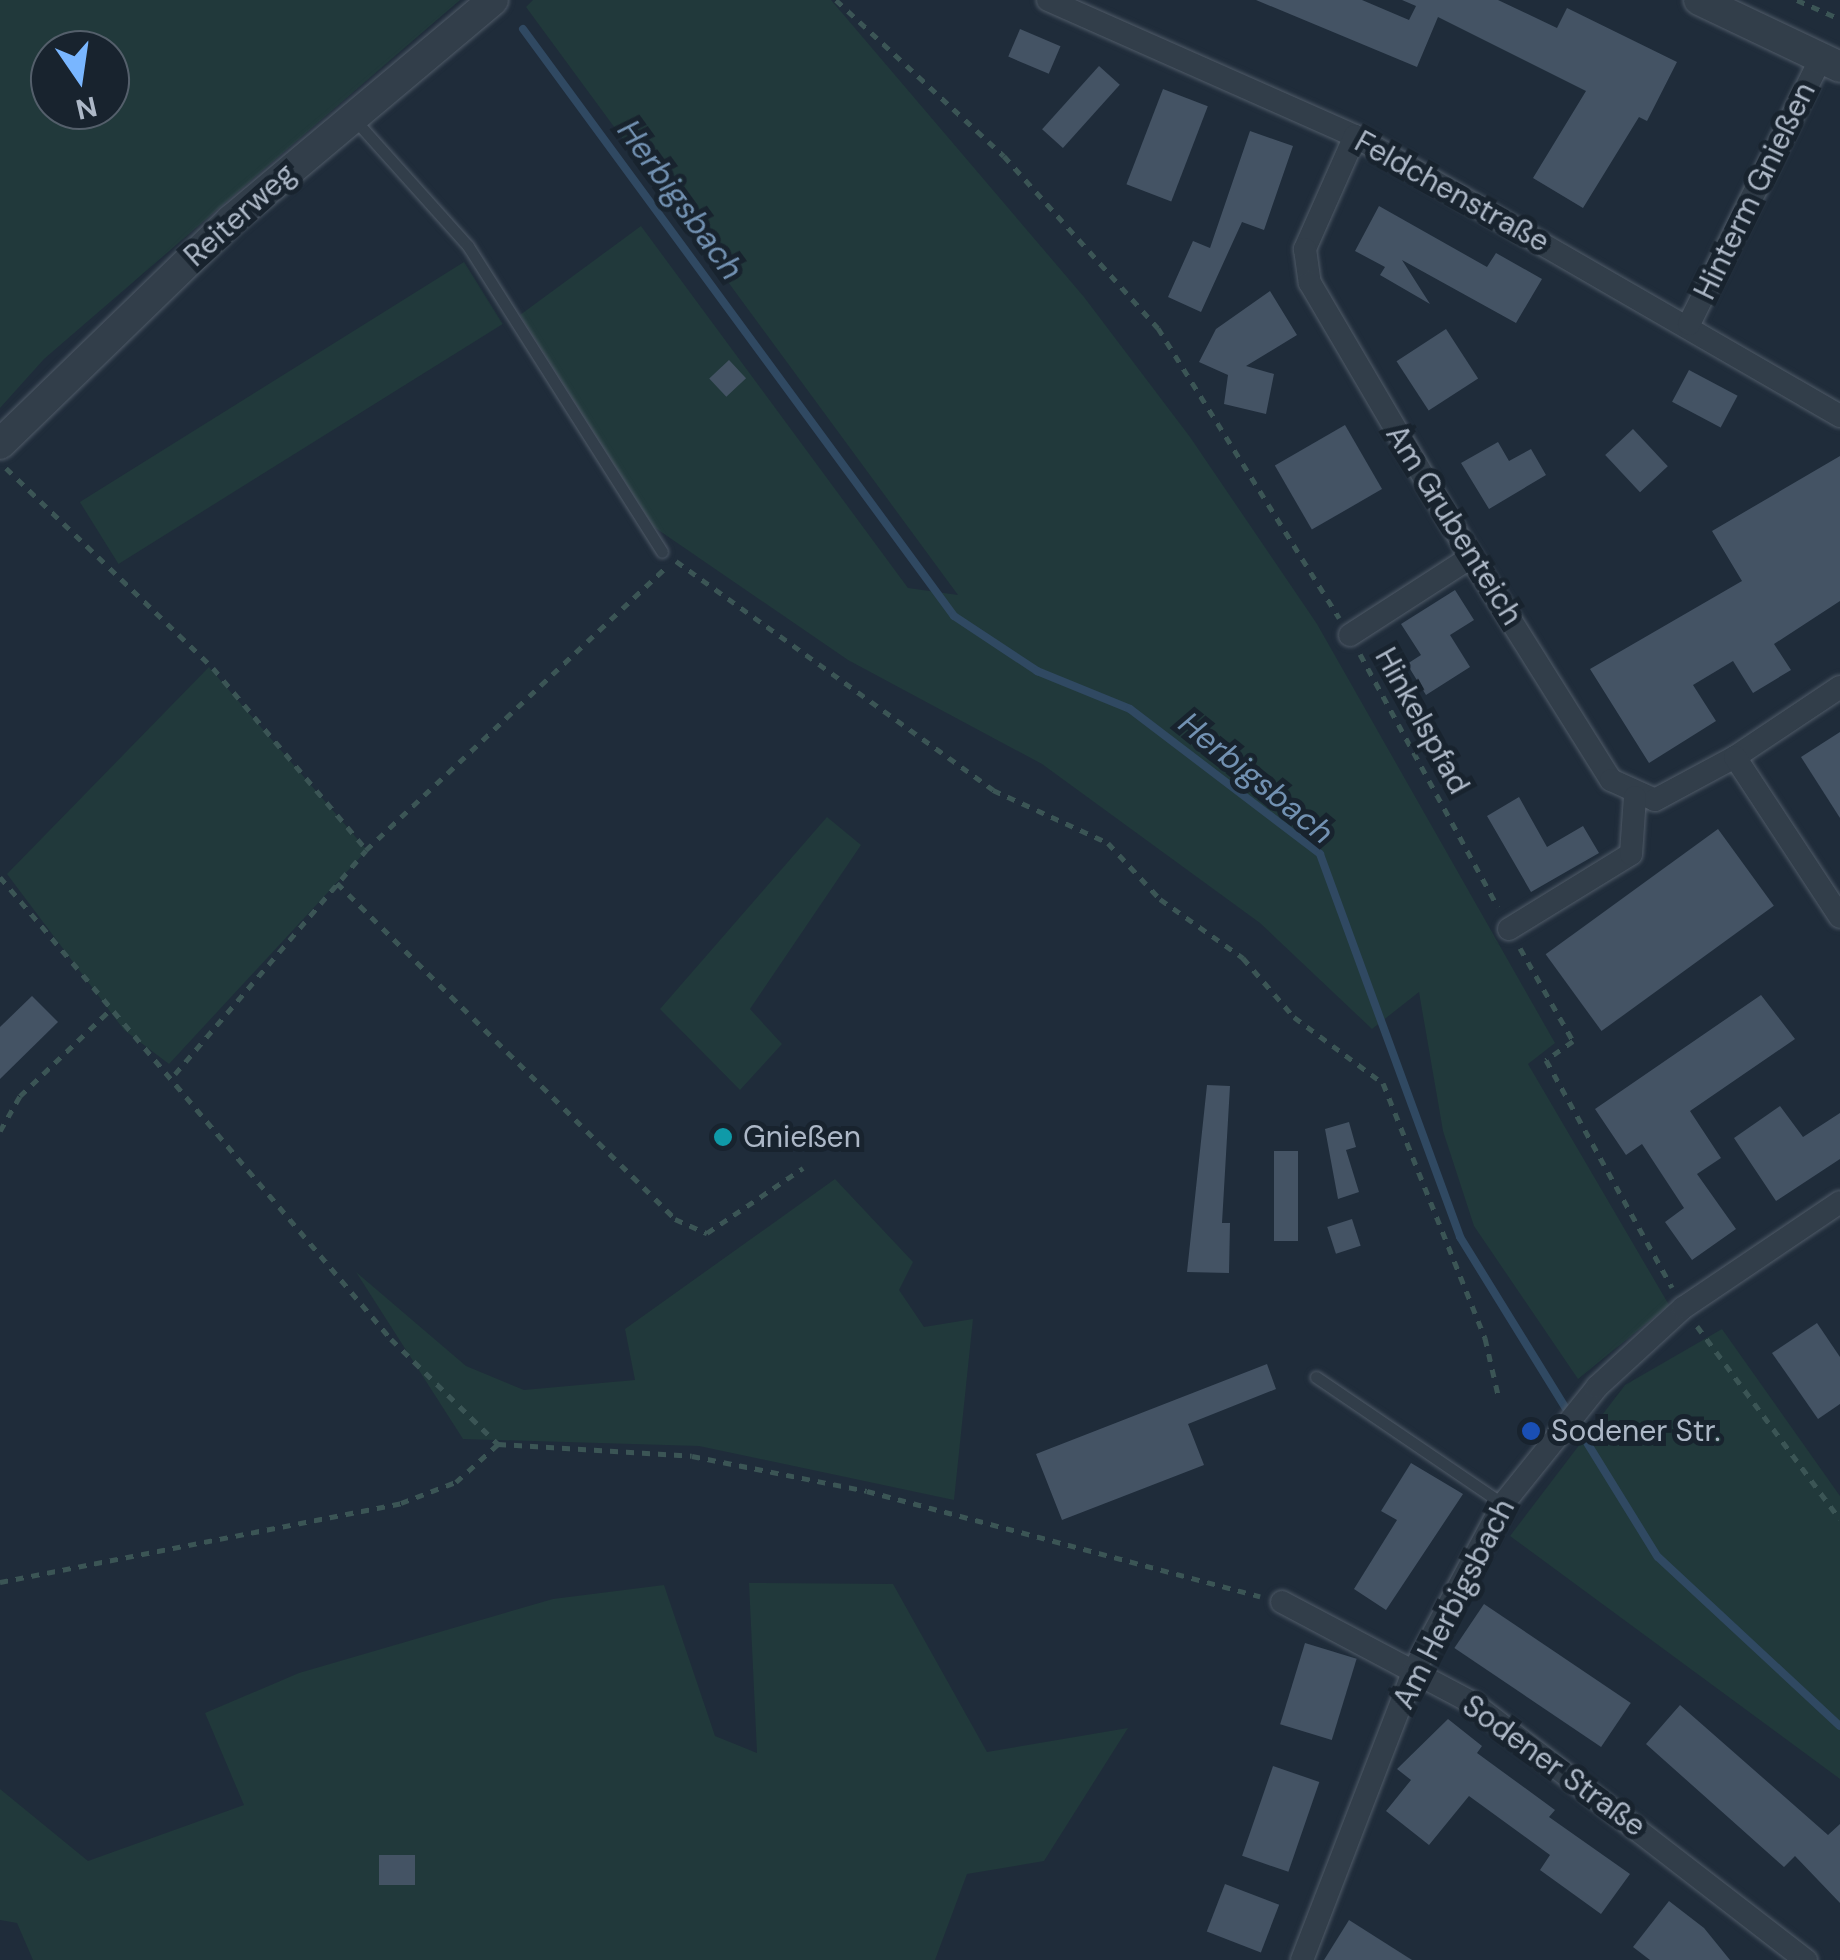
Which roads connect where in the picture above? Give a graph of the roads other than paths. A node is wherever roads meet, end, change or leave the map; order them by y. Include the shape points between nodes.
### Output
1 (493, 0) edge
2 (1048, 0) edge
3 (1699, 0) edge
4 (1831, 62) edge
5 (352, 117) junction
6 (1355, 136) junction
7 (1688, 324) junction
8 (1840, 416) edge
9 (0, 444) edge
10 (662, 552) road end
11 (1471, 557) junction
12 (1350, 635) road end
13 (1840, 687) edge
14 (1735, 757) junction
15 (1635, 796) junction
16 (1840, 917) edge
17 (1509, 929) road end
18 (1840, 1202) edge
19 (1316, 1377) dead end
20 (1502, 1504) junction
21 (1282, 1602) road end
22 (1414, 1670) junction
23 (1302, 1960) edge
24 (1806, 1960) edge

1 - 5 street, Reiterweg
2 - 6 street, Feldchenstraße
3 - 4 street
4 - 7 street, Hinterm Gnießen
5 - 9 street, Reiterweg
5 - 10 lane via 468,246
6 - 7 street, Feldchenstraße
6 - 11 street, Am Grubenteich via 1305,249 1310,283
7 - 8 street, Feldchenstraße
11 - 12 street
11 - 15 street, Am Grubenteich via 1600,768
13 - 14 street
14 - 15 street via 1676,792
14 - 16 street
15 - 17 street via 1631,854
18 - 20 street, Am Herbigsbach via 1684,1308 1597,1387
19 - 20 lane
20 - 22 street, Am Herbigsbach
21 - 22 street, Sodener Straße
22 - 23 street, Am Herbigsbach
22 - 24 street, Sodener Straße via 1473,1702

